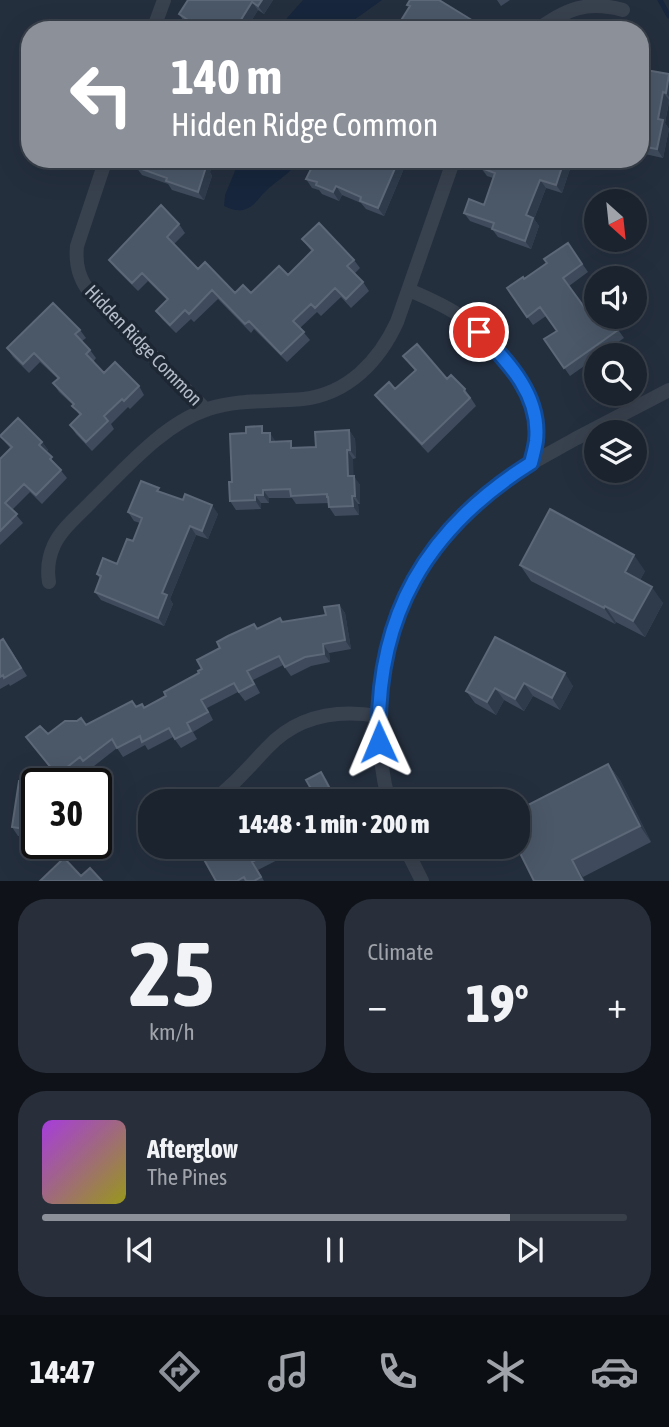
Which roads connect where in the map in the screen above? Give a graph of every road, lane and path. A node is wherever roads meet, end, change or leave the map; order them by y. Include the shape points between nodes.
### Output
1 (164, 0) edge
2 (623, 10) dead end
3 (156, 21) edge
4 (549, 21) edge
5 (103, 168) edge
6 (451, 168) edge
7 (409, 290) junction
8 (669, 390) edge
9 (206, 410) junction
10 (531, 463) junction
11 (49, 582) dead end
12 (378, 716) junction
13 (228, 789) edge
14 (385, 789) edge
15 (411, 859) edge
16 (422, 881) edge

1 - 3 street
2 - 4 street via 593,5 574,8
5 - 9 street, Hidden Ridge Common via 77,246 79,274 92,295
6 - 7 street, Hidden Ridge Common
7 - 9 street, Hidden Ridge Common via 377,358 344,386 305,399
7 - 10 street via 458,315 498,351 521,380 536,420
8 - 10 street
9 - 11 street, Hidden Ridge Common via 165,432 62,532 49,562
10 - 12 street via 479,500 422,564 391,638
12 - 13 street via 339,713 298,725 268,747
12 - 14 street
15 - 16 street

